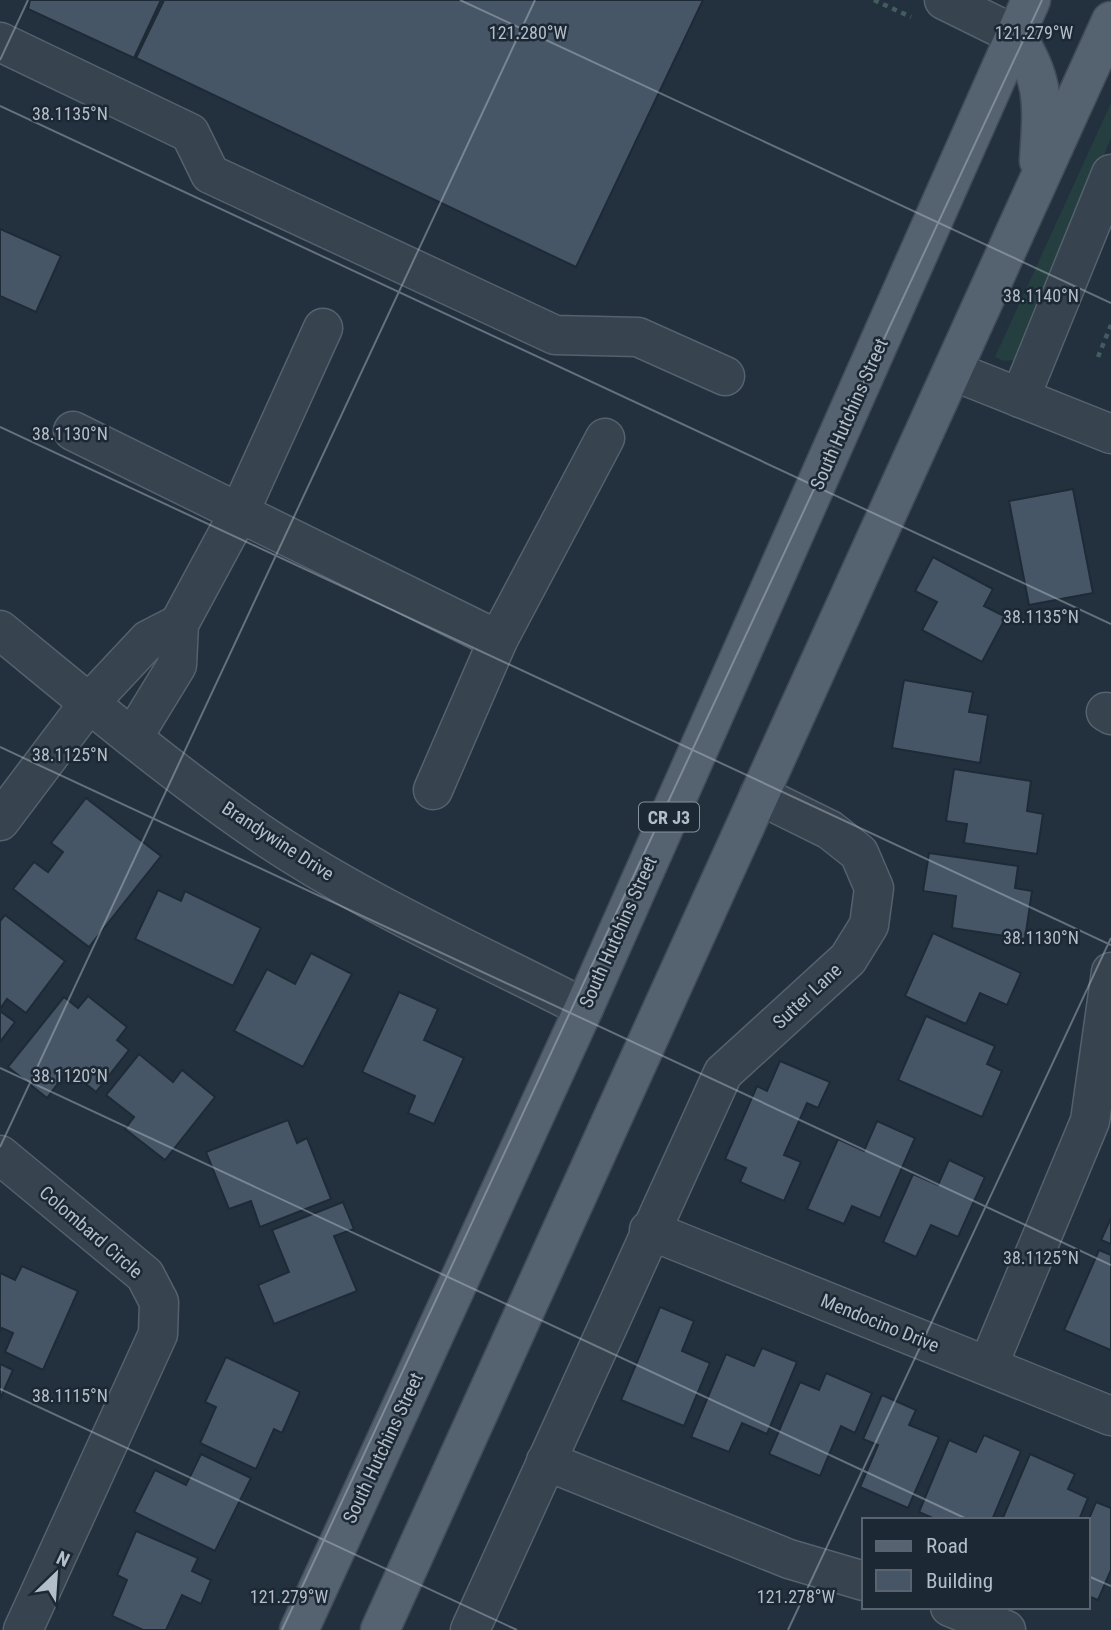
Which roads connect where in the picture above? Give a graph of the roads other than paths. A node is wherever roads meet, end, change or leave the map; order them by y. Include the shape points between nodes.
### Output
1 (944, 0) edge
2 (1031, 0) edge
3 (1015, 35) junction
4 (0, 42) edge
5 (1107, 42) edge
6 (1111, 174) edge
7 (1037, 184) junction
8 (323, 328) dead end
9 (953, 371) junction
10 (725, 376) dead end
11 (1020, 398) junction
12 (73, 431) dead end
13 (1111, 434) edge
14 (606, 438) dead end
15 (240, 511) junction
16 (179, 624) junction
17 (0, 630) edge
18 (498, 640) junction
19 (89, 703) junction
20 (133, 737) junction
21 (433, 790) dead end
22 (759, 795) junction
23 (0, 821) edge
24 (1111, 972) edge
25 (584, 1008) junction
26 (0, 1155) edge
27 (649, 1230) junction
28 (988, 1366) junction
29 (1111, 1416) edge
30 (546, 1461) junction
31 (862, 1580) edge
32 (955, 1609) edge
33 (23, 1630) edge
34 (299, 1630) edge
35 (380, 1630) edge
36 (470, 1630) edge
37 (1006, 1630) edge

1 - 3 street
2 - 3 main road, South Hutchins Street / CR J3
3 - 7 main road via 1033,60 1043,101
3 - 25 main road, South Hutchins Street / CR J3
4 - 10 street via 190,133 210,174 555,335 638,337
5 - 7 main road
6 - 11 street
7 - 9 main road
8 - 15 street
9 - 11 street
9 - 22 main road
11 - 13 street
12 - 15 street
14 - 18 street
15 - 16 street
15 - 18 street
16 - 19 street via 148,640
16 - 20 street via 177,665
17 - 19 street, Brandywine Drive
18 - 21 street
19 - 20 street, Brandywine Drive
19 - 23 street
20 - 25 street, Brandywine Drive via 254,830 365,896
22 - 27 street, Sutter Lane via 831,830 859,853 874,888 869,925 848,958 723,1073
22 - 35 main road
24 - 28 street via 1090,1121
25 - 34 main road, South Hutchins Street / CR J3
26 - 33 street, Colombard Circle via 145,1276 159,1302 158,1334
27 - 28 street, Mendocino Drive
27 - 30 street, Sutter Lane
28 - 29 street, Mendocino Drive
30 - 31 street via 789,1559
30 - 36 street, Sutter Lane
32 - 37 street

